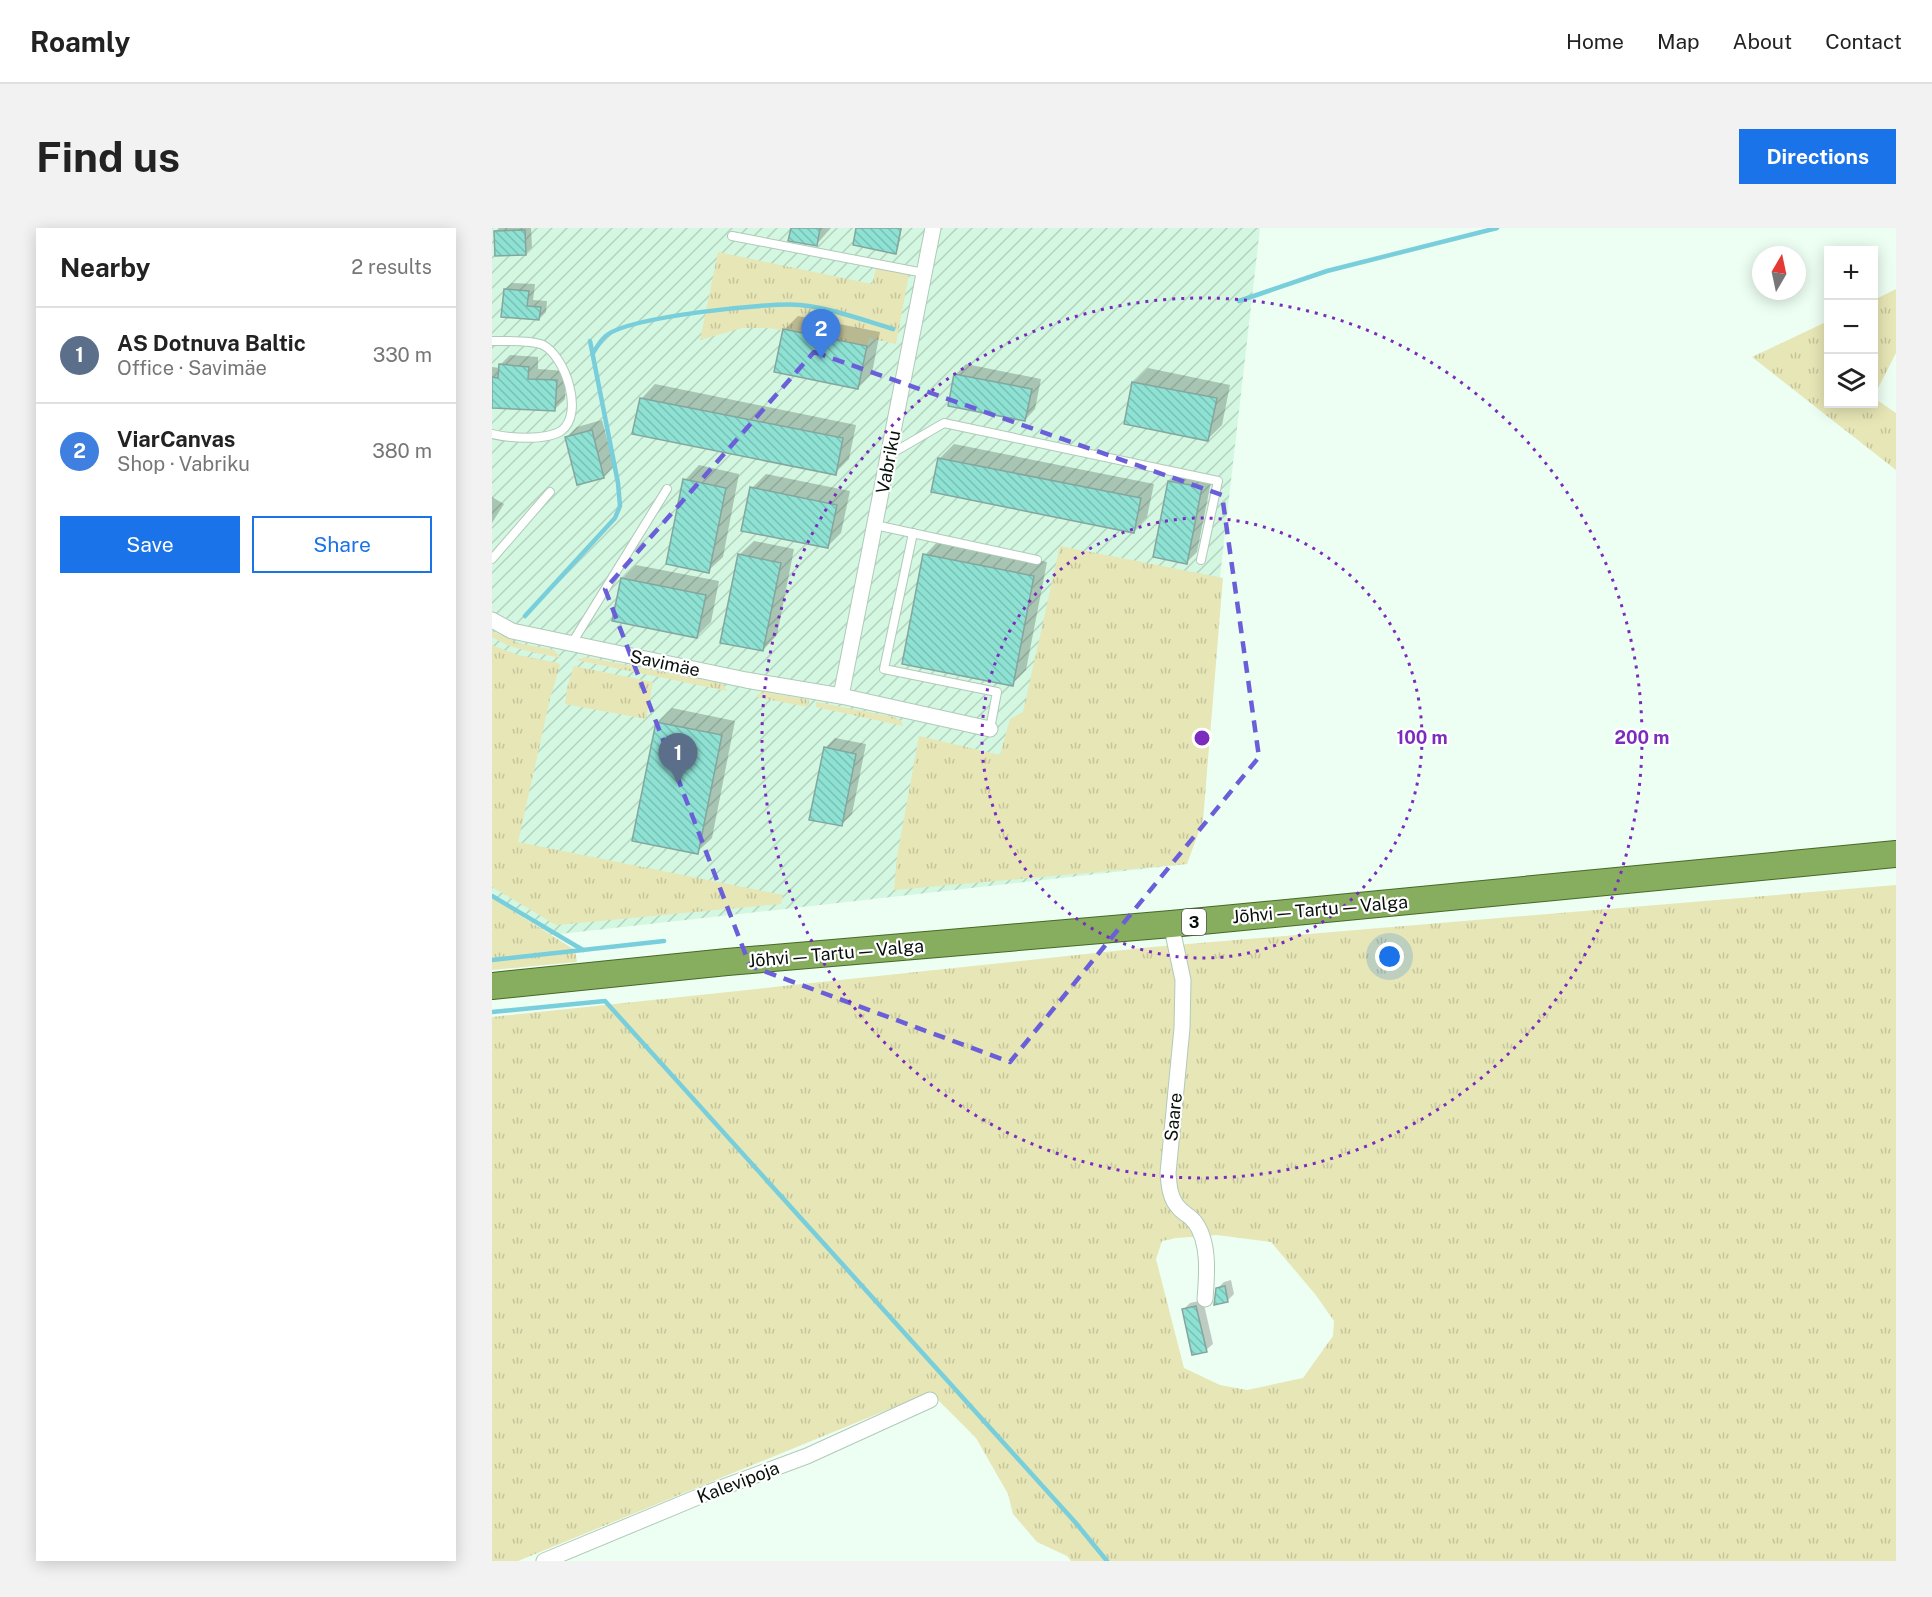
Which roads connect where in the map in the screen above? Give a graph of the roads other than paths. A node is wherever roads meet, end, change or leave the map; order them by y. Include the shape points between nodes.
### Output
1 (933, 228) edge
2 (732, 236) dead end
3 (924, 273) junction
4 (492, 341) edge
5 (492, 434) edge
6 (889, 455) junction
7 (667, 489) dead end
8 (550, 492) dead end
9 (875, 525) junction
10 (913, 533) junction
11 (492, 559) edge
12 (1037, 560) dead end
13 (1201, 560) dead end
14 (492, 620) edge
15 (572, 643) junction
16 (841, 696) junction
17 (990, 729) joint
18 (1896, 854) edge
19 (1171, 924) junction
20 (492, 986) edge
21 (1205, 1299) dead end
22 (930, 1400) dead end
23 (544, 1561) edge

1 - 3 street, Vabriku
2 - 3 lane
3 - 6 street, Vabriku
4 - 5 lane via 543,345 558,360 569,381 572,404 569,420 561,431 537,438
6 - 9 street, Vabriku
6 - 13 lane via 944,423 1218,482
7 - 15 lane
8 - 11 lane
9 - 10 lane
9 - 16 street, Vabriku
10 - 12 lane
10 - 17 lane via 884,669 997,692
14 - 15 street, Savimäe via 512,631
15 - 16 street, Savimäe
16 - 17 street, Savimäe
18 - 19 highway, Jõhvi — Tartu — Valga / 3
19 - 20 highway, Jõhvi — Tartu — Valga / 3
19 - 21 street, Saare via 1183,980 1168,1173 1170,1193 1203,1237
22 - 23 street, Kalevipoja via 807,1456 710,1491

